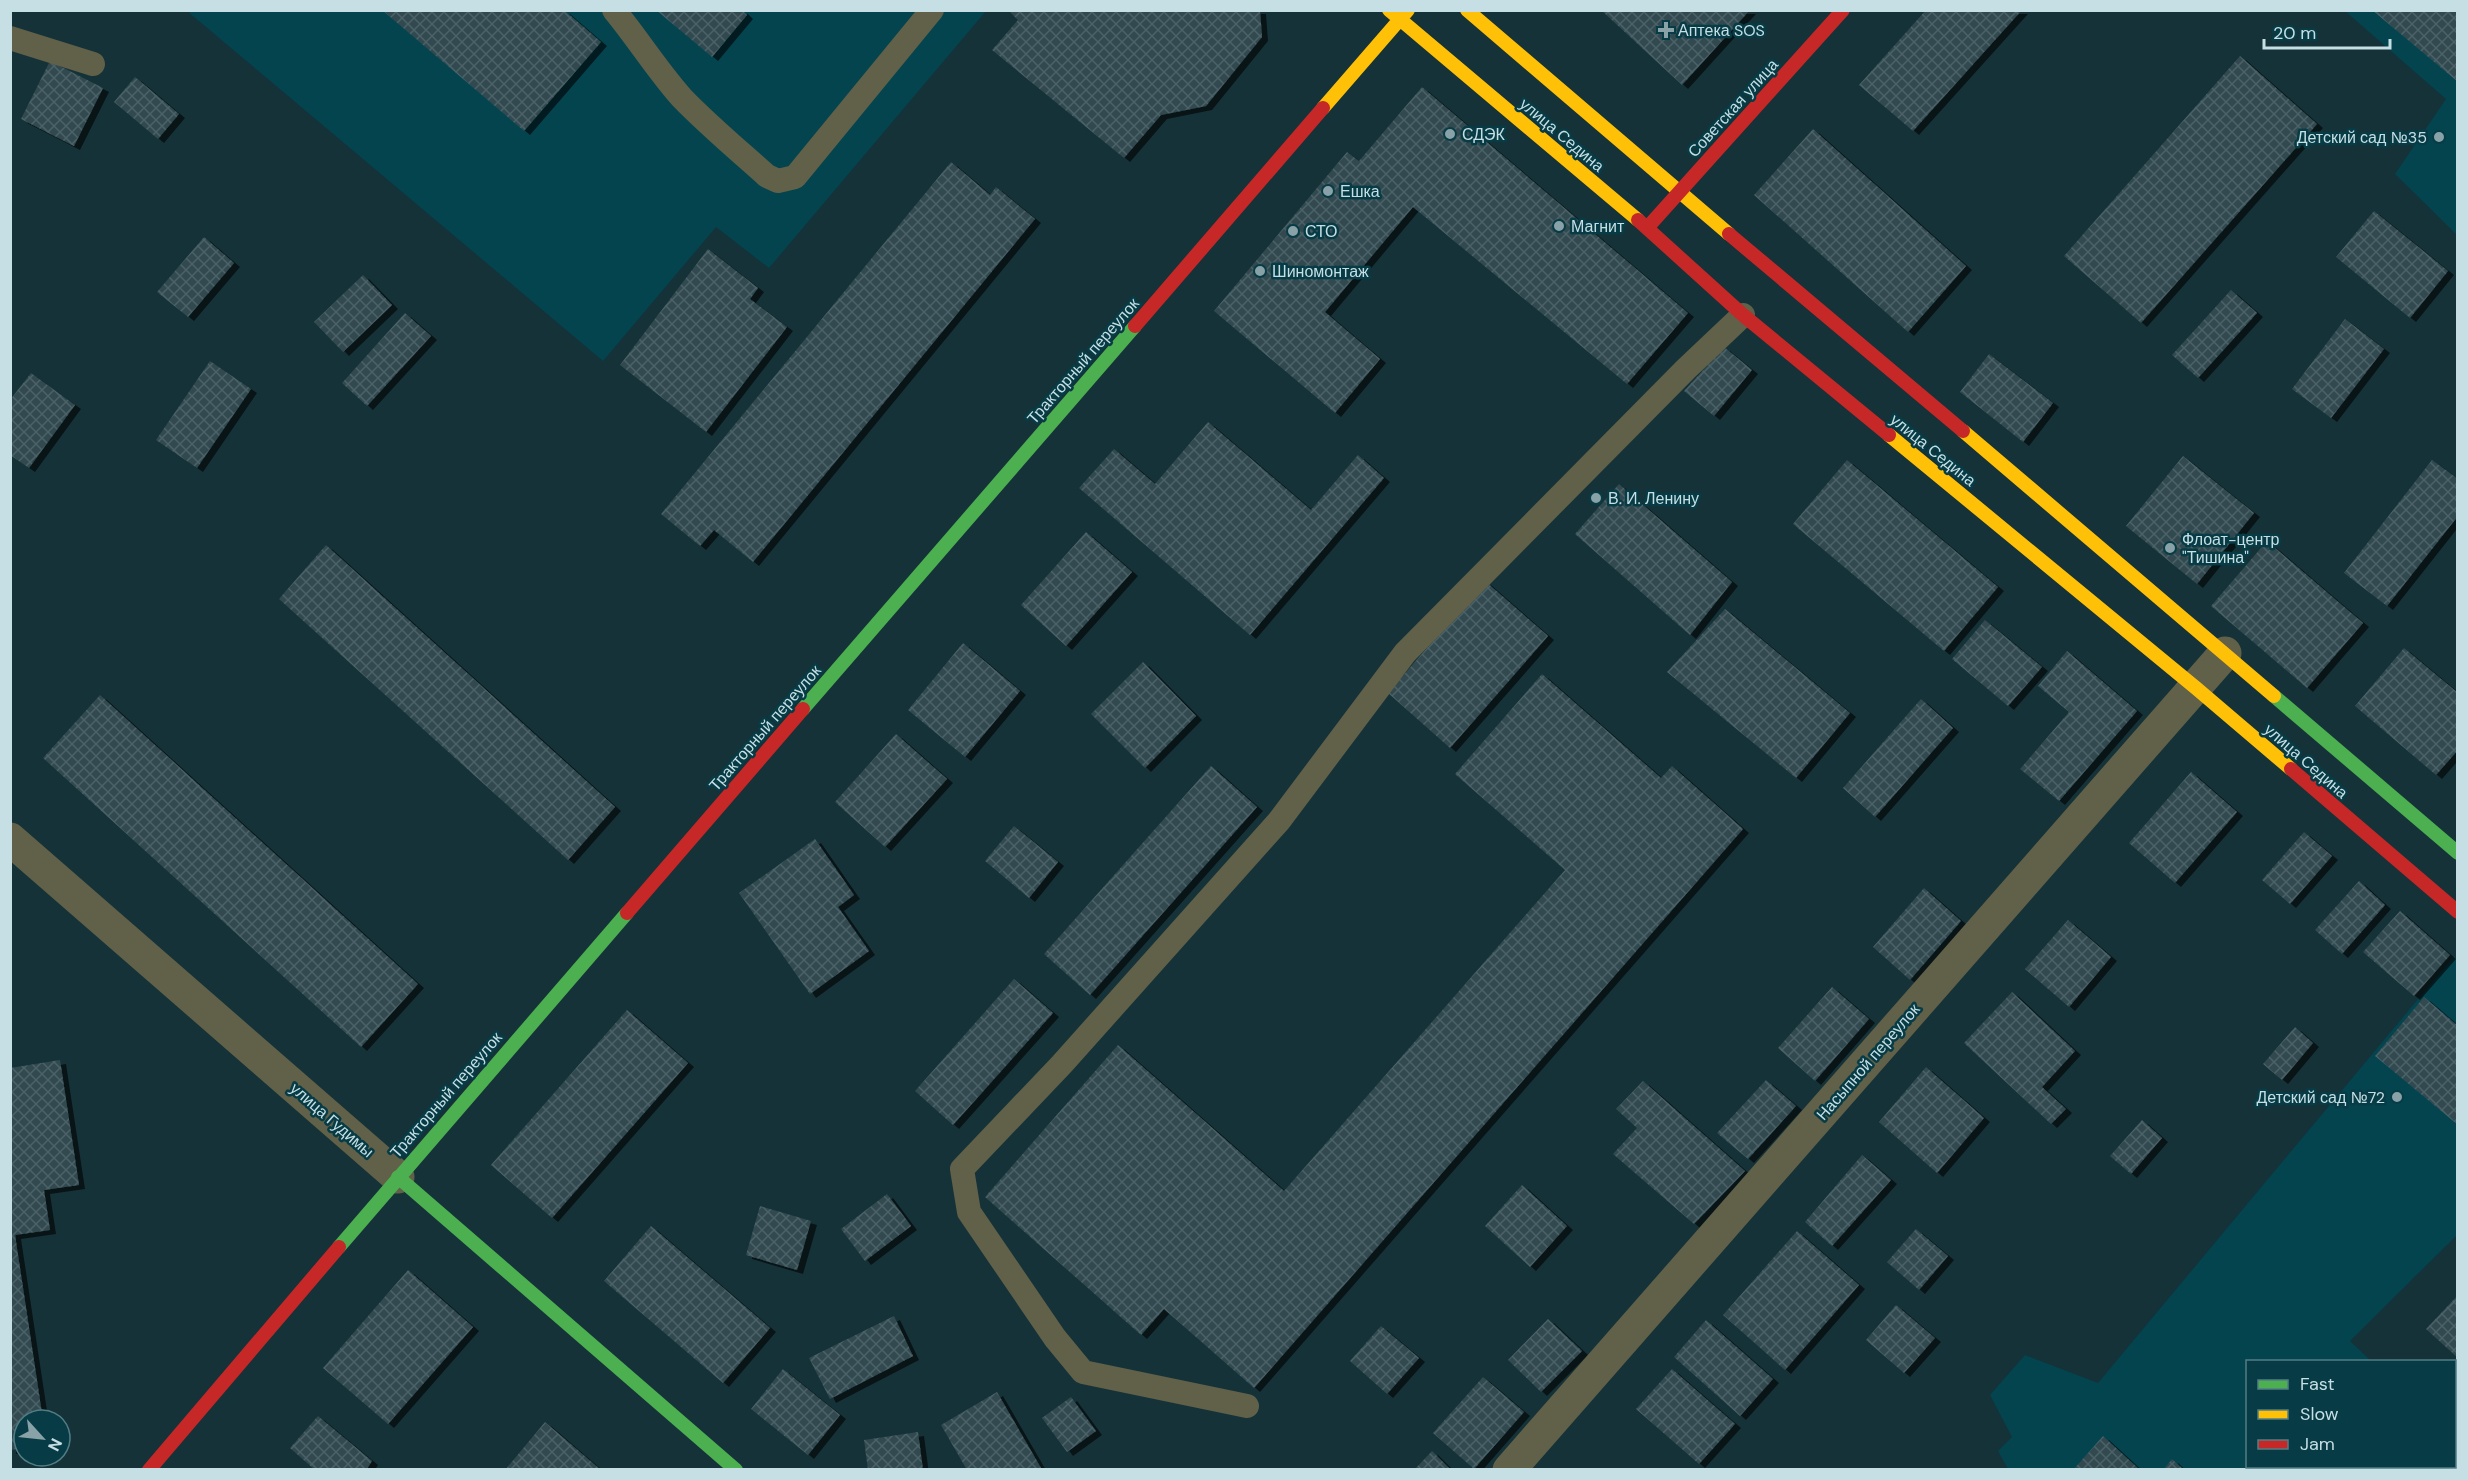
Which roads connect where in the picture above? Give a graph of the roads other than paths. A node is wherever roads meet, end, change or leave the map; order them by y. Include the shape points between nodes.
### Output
1 (614, 10) edge
2 (932, 10) edge
3 (1389, 10) edge
4 (1467, 10) edge
5 (1842, 10) edge
6 (1404, 15) edge
7 (10, 38) edge
8 (93, 64) dead end
9 (1678, 192) junction
10 (1647, 228) junction
11 (1743, 315) junction
12 (2225, 653) junction
13 (2196, 688) junction
14 (10, 839) edge
15 (2457, 854) edge
16 (2457, 912) edge
17 (398, 1177) junction
18 (1247, 1406) dead end
19 (149, 1470) edge
20 (736, 1470) edge
21 (1509, 1470) edge

1 - 2 lane via 681,97 767,176 778,181 795,177
3 - 6 street, улица Седина
4 - 9 street, улица Седина
5 - 9 street, Советская улица
6 - 10 street, улица Седина
6 - 17 street, Тракторный переулок
7 - 8 lane
9 - 10 street, Советская улица
9 - 12 street, улица Седина
10 - 11 street, улица Седина
11 - 13 street, улица Седина
11 - 18 lane via 1405,653 1279,821 1062,1064 962,1169 969,1212 1055,1338 1083,1372
12 - 13 street, Насыпной переулок
12 - 15 street, улица Седина
13 - 16 street, улица Седина
13 - 21 street, Насыпной переулок
14 - 17 street, улица Гудимы
17 - 19 street, Тракторный переулок
17 - 20 street, улица Гудимы

